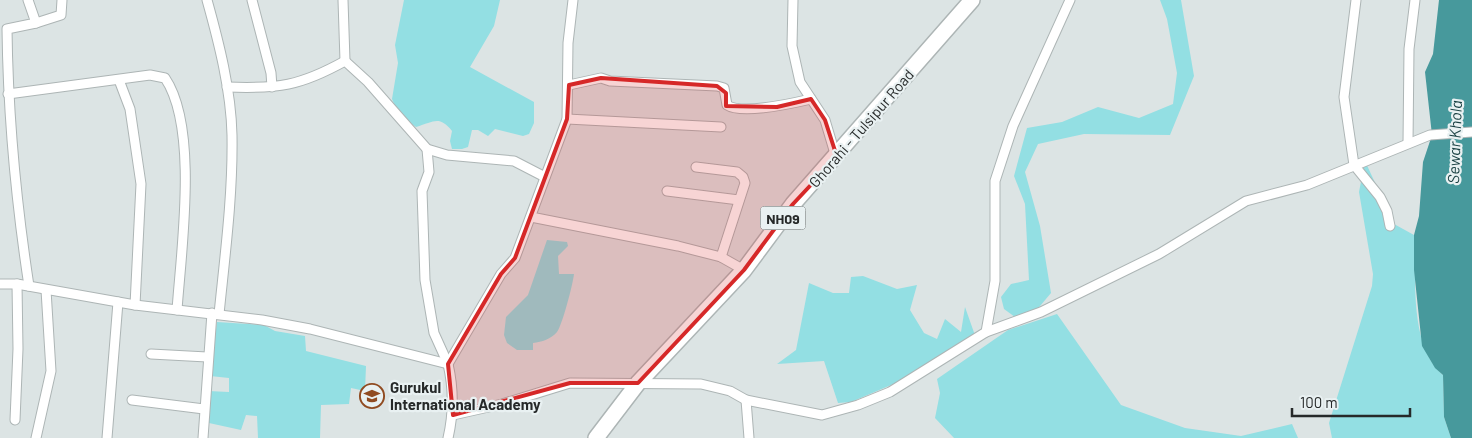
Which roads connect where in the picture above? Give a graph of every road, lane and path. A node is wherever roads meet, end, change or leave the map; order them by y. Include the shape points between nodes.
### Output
1 (28, 0) edge
2 (62, 0) edge
3 (207, 0) edge
4 (252, 0) edge
5 (343, 0) edge
6 (573, 0) edge
7 (794, 0) edge
8 (972, 0) edge
9 (1070, 0) edge
10 (1356, 0) edge
11 (1415, 0) edge
12 (36, 23) junction
13 (4, 29) edge
14 (345, 61) junction
15 (118, 80) junction
16 (569, 84) junction
17 (272, 86) junction
18 (227, 87) junction
19 (8, 94) junction
20 (811, 99) junction
21 (568, 119) junction
22 (721, 127) dead end
23 (1472, 132) edge
24 (1408, 143) junction
25 (427, 148) junction
26 (837, 157) junction
27 (1354, 165) junction
28 (696, 167) dead end
29 (545, 177) junction
30 (667, 191) dead end
31 (739, 200) junction
32 (531, 217) junction
33 (1390, 226) dead end
34 (721, 257) junction
35 (744, 270) junction
36 (0, 284) edge
37 (17, 284) junction
38 (29, 286) junction
39 (46, 290) junction
40 (118, 302) junction
41 (134, 305) junction
42 (177, 310) junction
43 (215, 314) junction
44 (986, 332) junction
45 (152, 354) dead end
46 (207, 357) junction
47 (448, 364) junction
48 (638, 383) junction
49 (132, 400) dead end
50 (746, 400) junction
51 (204, 409) junction
52 (454, 415) junction
53 (15, 420) dead end
54 (36, 438) edge
55 (107, 438) edge
56 (203, 438) edge
57 (448, 438) edge
58 (596, 438) edge
59 (749, 438) edge

1 - 12 street
2 - 12 street via 61,15
3 - 18 street
4 - 17 street
5 - 14 street
6 - 16 street via 568,43
7 - 20 street via 792,46 800,82
8 - 26 main road, Ghorahi - Tulsipur Road / NH09
9 - 44 street via 1013,126 995,181 996,271
10 - 27 street via 1344,97
11 - 24 street via 1409,50
12 - 13 street
13 - 19 street
14 - 17 street via 308,80
14 - 25 street
15 - 19 street
15 - 41 street via 130,109 141,184
15 - 42 street via 150,75 165,78 172,88 180,119 184,168
16 - 20 street via 601,78 717,86 724,88 727,104 739,108 778,107
16 - 21 street
17 - 18 street
18 - 43 street via 232,134 230,181
19 - 38 street via 18,216
20 - 26 street via 825,120
21 - 22 street
21 - 29 street
23 - 24 street via 1430,135
24 - 27 street
25 - 29 street via 447,155 514,161
25 - 47 street via 429,172 422,192 425,280 434,333
26 - 35 main road, Ghorahi - Tulsipur Road / NH09 via 794,204
27 - 33 street via 1380,197
27 - 44 street via 1306,185 1246,201 1159,254 1041,312
28 - 31 street via 737,172 744,183
29 - 32 street
30 - 31 street
31 - 34 street
32 - 34 street
32 - 47 street via 515,258
34 - 35 street
35 - 48 main road, Ghorahi - Tulsipur Road / NH09
36 - 37 street
37 - 38 street
37 - 53 street
38 - 39 street
39 - 40 street
39 - 54 street via 50,371
40 - 41 street
40 - 55 street
41 - 42 street
42 - 43 street
43 - 46 street
43 - 47 street via 310,329
44 - 50 street via 890,392 858,405 822,414
45 - 46 street
46 - 51 street
47 - 52 street via 454,388
48 - 50 street via 701,384 730,391
48 - 52 street via 570,383
48 - 58 main road, Ghorahi - Tulsipur Road / NH09
49 - 51 street
50 - 59 street
51 - 56 street
52 - 57 street

